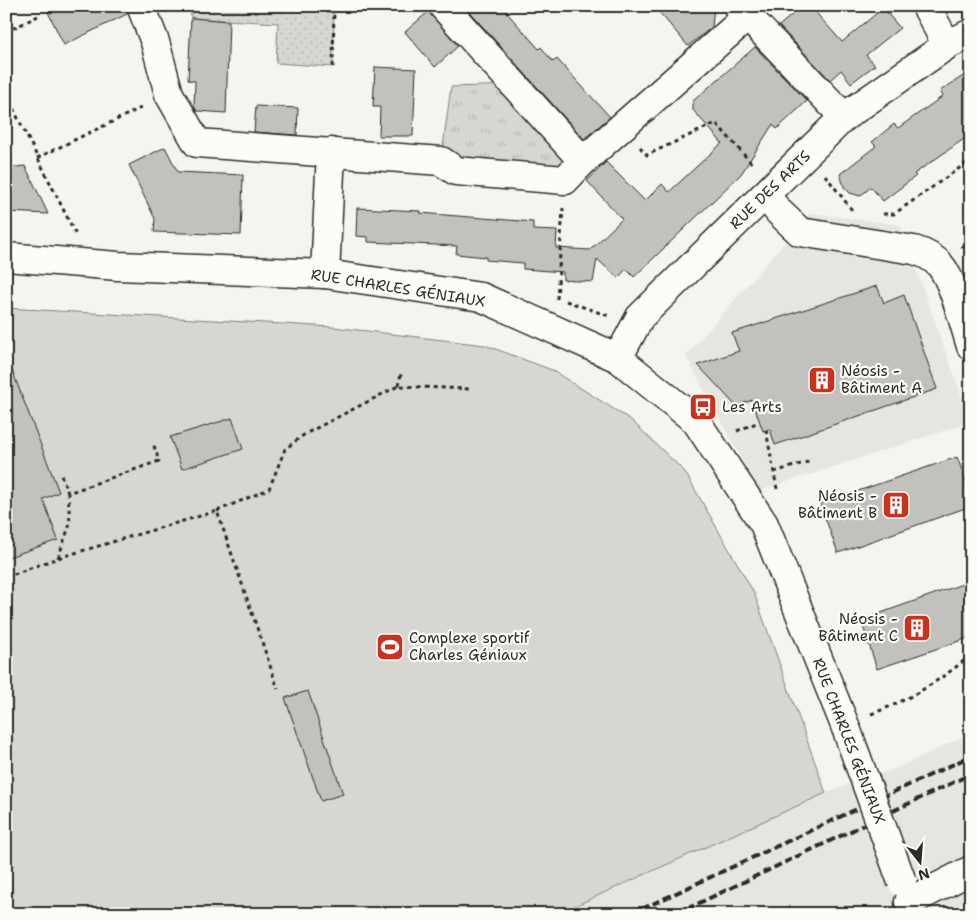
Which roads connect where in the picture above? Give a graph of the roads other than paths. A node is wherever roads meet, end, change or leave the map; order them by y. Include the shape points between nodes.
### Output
1 (141, 6) edge
2 (443, 6) edge
3 (926, 6) edge
4 (742, 11) edge
5 (959, 39) edge
6 (844, 117) junction
7 (331, 152) junction
8 (574, 171) junction
9 (769, 191) junction
10 (6, 257) edge
11 (325, 274) junction
12 (971, 346) edge
13 (618, 358) junction
14 (971, 870) edge
15 (908, 899) edge

1 - 7 street via 169,94 197,143
2 - 8 street
3 - 5 street, RUE DES ARTS
4 - 6 street
4 - 8 street
5 - 6 street, RUE DES ARTS
6 - 9 street, RUE DES ARTS
7 - 8 street via 441,161 456,172
7 - 11 street
9 - 12 street via 779,212 800,232 927,254 948,277
9 - 13 street, RUE DES ARTS via 640,317
10 - 11 street, RUE CHARLES GÉNIAUX
11 - 13 street, RUE CHARLES GÉNIAUX via 481,297
13 - 15 street, RUE CHARLES GÉNIAUX, bridge via 696,421 764,524 846,728
14 - 15 street

